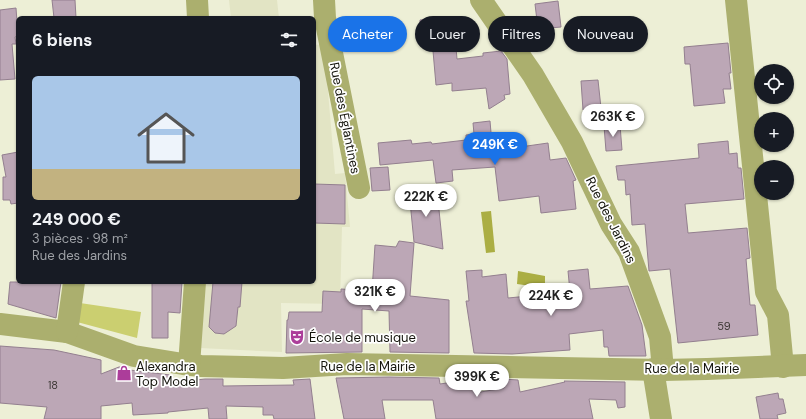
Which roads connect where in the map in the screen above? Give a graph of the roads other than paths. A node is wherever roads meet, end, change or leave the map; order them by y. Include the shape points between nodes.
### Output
1 (197, 0) edge
2 (324, 0) edge
3 (481, 0) edge
4 (736, 0) edge
5 (198, 16) edge
6 (359, 188) dead end
7 (74, 284) edge
8 (195, 284) edge
9 (0, 324) edge
10 (67, 332) junction
11 (189, 365) junction
12 (793, 366) edge
13 (658, 370) junction
14 (661, 419) edge

1 - 5 street
2 - 6 street, Rue des Églantines via 325,18
3 - 13 street, Rue des Jardins via 541,88 572,142 611,224 629,252 660,337
4 - 12 street via 766,292 778,315
7 - 10 street
8 - 11 street
9 - 10 street, Rue de la Mairie
10 - 11 street, Rue de la Mairie via 134,356
11 - 13 street, Rue de la Mairie via 283,368 347,364
12 - 13 street, Rue de la Mairie
13 - 14 street, Rue des Jardins

